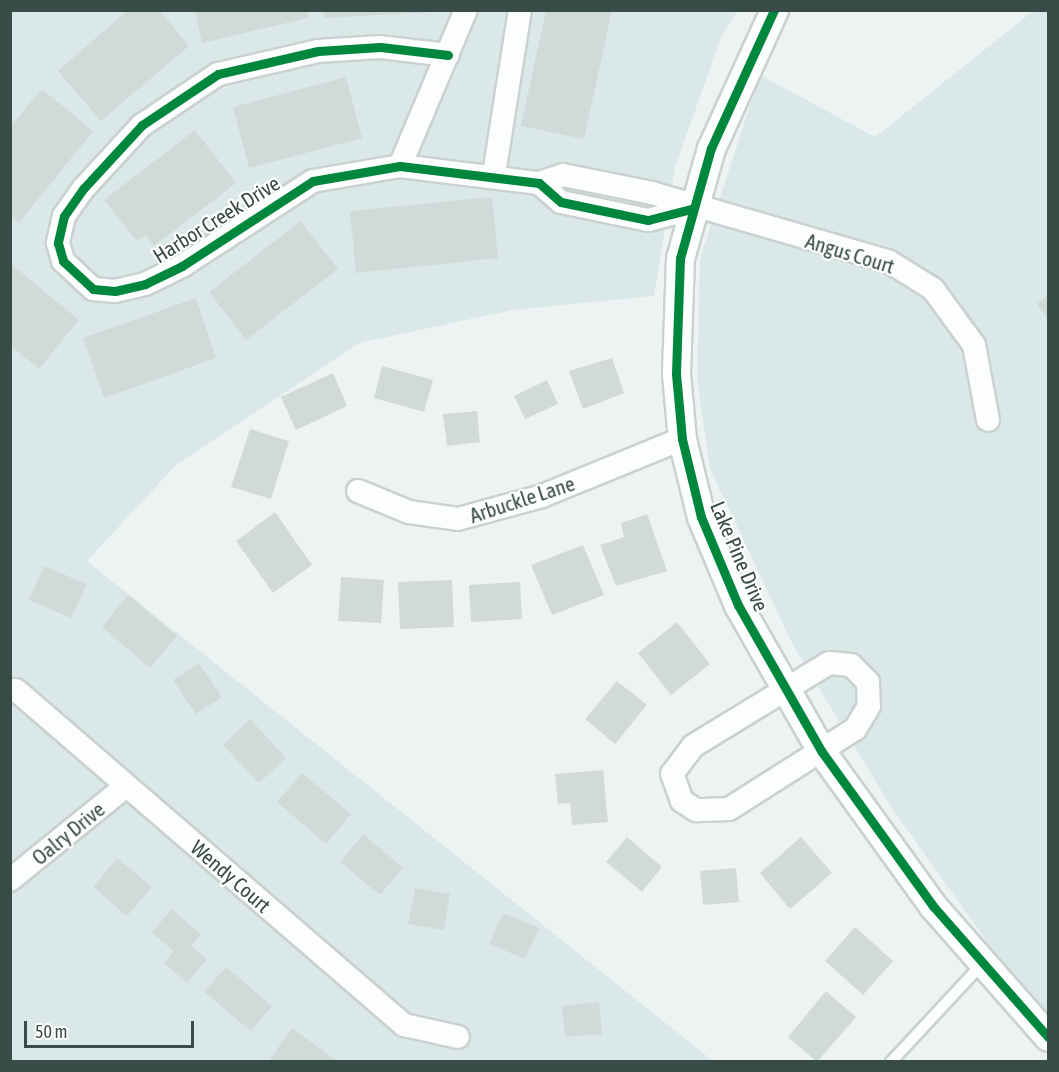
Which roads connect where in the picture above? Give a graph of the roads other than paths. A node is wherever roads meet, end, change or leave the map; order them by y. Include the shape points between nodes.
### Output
1 (466, 10) edge
2 (520, 10) edge
3 (774, 10) edge
4 (448, 55) junction
5 (400, 166) junction
6 (494, 174) junction
7 (539, 183) joint
8 (691, 209) junction
9 (988, 420) dead end
10 (682, 439) junction
11 (358, 491) dead end
12 (784, 687) junction
13 (16, 690) dead end
14 (822, 752) junction
15 (126, 786) junction
16 (10, 880) edge
17 (982, 964) junction
18 (458, 1037) dead end
19 (1048, 1037) edge
20 (891, 1062) edge

1 - 4 street
2 - 6 street
3 - 8 street, Lake Pine Drive via 732,94
4 - 5 street
4 - 5 street, Harbor Creek Drive via 380,47 318,51 219,74 142,125 112,155 64,216 58,243 76,278 93,289 115,291 182,266 313,181
5 - 6 street, Harbor Creek Drive
6 - 7 street, Harbor Creek Drive
7 - 8 street, Angus Court via 563,175 652,193
8 - 9 street, Angus Court via 854,250 913,275 946,303 974,345
8 - 10 street, Lake Pine Drive via 675,306
10 - 11 street, Arbuckle Lane via 542,496 458,519 409,512
10 - 12 street, Lake Pine Drive via 712,548
12 - 14 street, Lake Pine Drive
12 - 14 street via 829,663 850,665 868,682 870,696 863,719
12 - 14 street via 693,746 672,774 674,790 696,810 729,809
13 - 15 street, Wendy Court
14 - 17 street, Lake Pine Drive via 896,859
15 - 16 street, Oalry Drive
15 - 18 street, Wendy Court via 405,1025
17 - 19 street, Lake Pine Drive
17 - 20 lane

